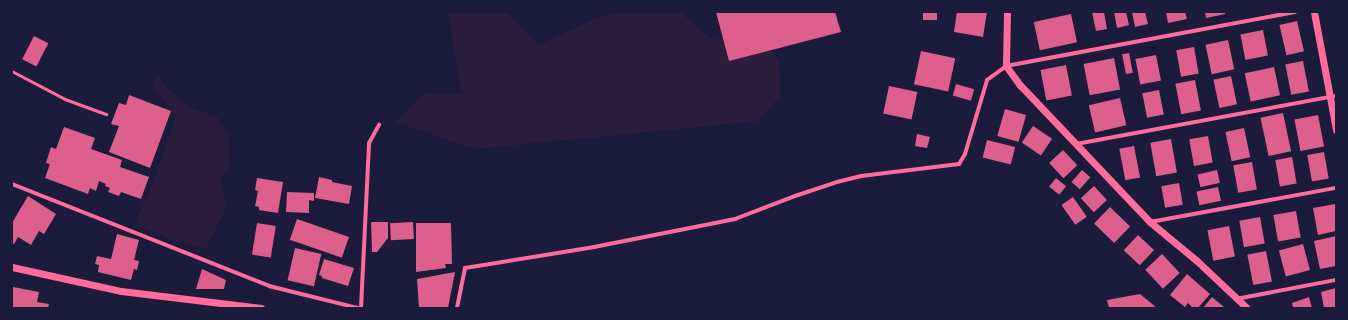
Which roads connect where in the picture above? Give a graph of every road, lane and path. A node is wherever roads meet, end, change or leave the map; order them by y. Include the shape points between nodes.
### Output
1 (1007, 12) edge
2 (1295, 12) edge
3 (1314, 12) edge
4 (1006, 66) junction
5 (12, 71) edge
6 (1333, 96) edge
7 (106, 114) dead end
8 (379, 125) dead end
9 (1336, 130) edge
10 (1075, 144) junction
11 (12, 184) edge
12 (1336, 188) edge
13 (1150, 222) junction
14 (12, 267) edge
15 (1336, 280) edge
16 (1235, 299) junction
17 (261, 308) edge
18 (360, 308) edge
19 (457, 308) edge
20 (1247, 308) edge

1 - 4 street
2 - 4 street
3 - 6 street
4 - 10 street via 1020,85
4 - 19 street via 987,80 965,154 959,164 861,176 795,196 735,219 594,247 465,268
5 - 7 path via 65,99
6 - 9 street
6 - 10 street
8 - 18 street via 369,142
10 - 13 street
11 - 18 street via 270,286
12 - 13 street
13 - 16 street via 1196,260
14 - 17 street via 121,291
15 - 16 street
16 - 20 street

